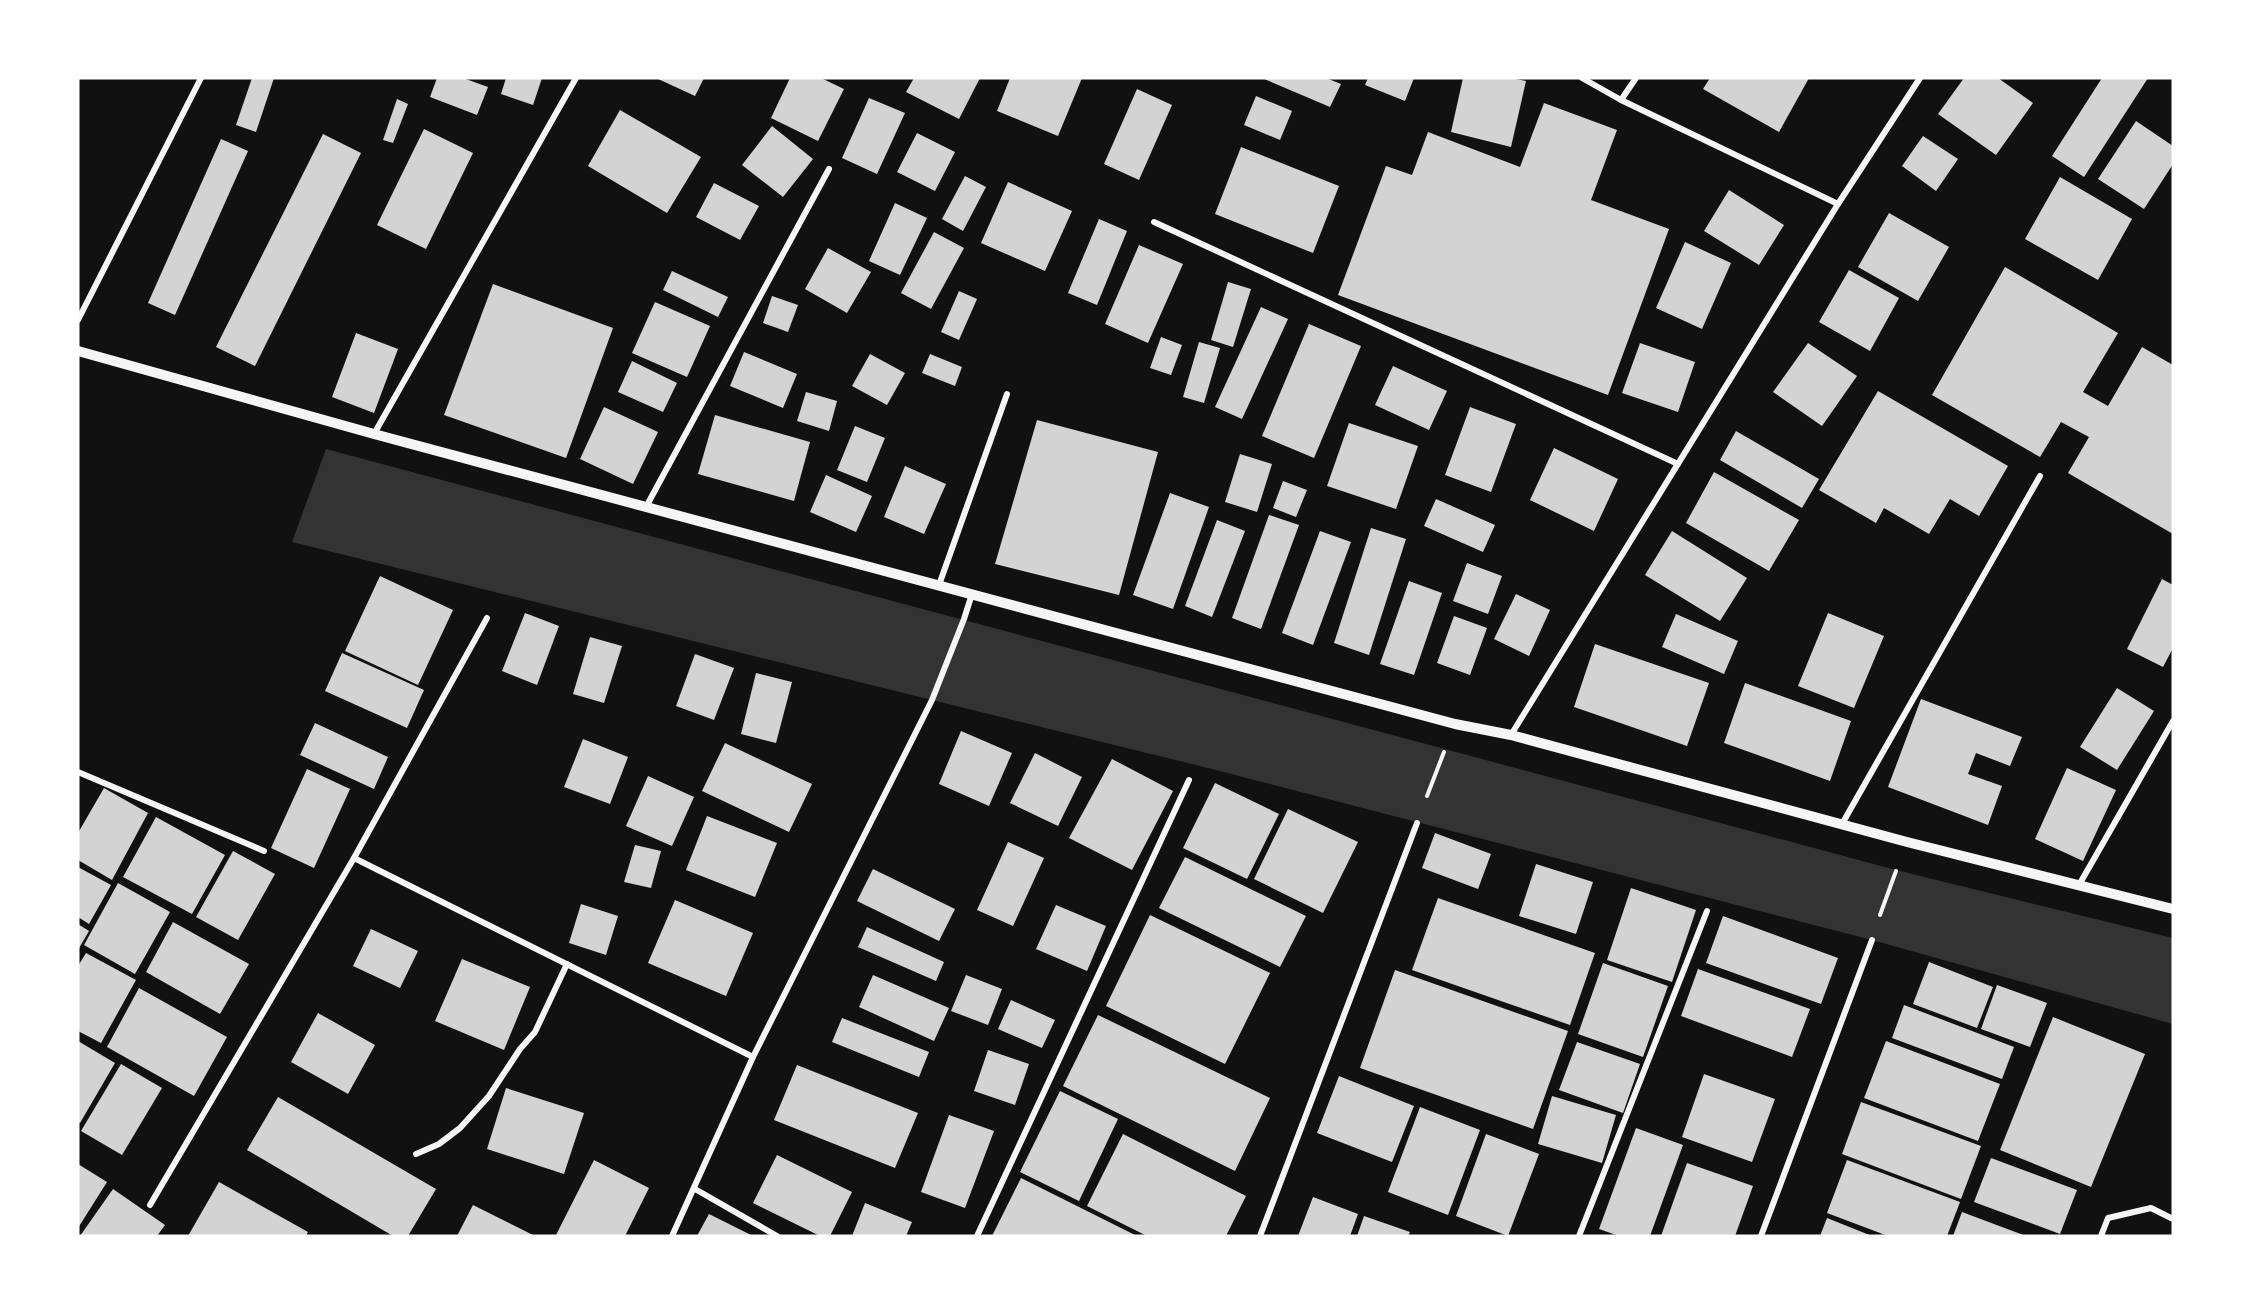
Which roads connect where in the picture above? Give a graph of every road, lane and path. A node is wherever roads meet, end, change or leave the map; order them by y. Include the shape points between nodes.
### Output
1 (201, 78) edge
2 (576, 78) edge
3 (1582, 78) edge
4 (1636, 78) edge
5 (1920, 78) edge
6 (1621, 100) junction
7 (829, 169) dead end
8 (1838, 204) junction
9 (1154, 222) dead end
10 (78, 320) edge
11 (78, 351) edge
12 (1007, 394) dead end
13 (374, 434) junction
14 (1678, 464) junction
15 (2040, 476) dead end
16 (646, 507) junction
17 (939, 585) junction
18 (972, 594) junction
19 (487, 618) dead end
20 (2173, 721) edge
21 (1511, 735) junction
22 (1445, 749) dead end
23 (80, 773) edge
24 (1189, 780) dead end
25 (78, 782) edge
26 (1417, 823) joint
27 (1842, 825) junction
28 (264, 851) dead end
29 (354, 858) junction
30 (1896, 870) dead end
31 (2079, 885) junction
32 (2173, 909) edge
33 (1707, 911) dead end
34 (1872, 940) joint
35 (567, 964) junction
36 (753, 1058) junction
37 (416, 1154) dead end
38 (694, 1189) junction
39 (150, 1205) dead end
40 (2173, 1219) edge
41 (672, 1236) edge
42 (777, 1236) edge
43 (977, 1236) edge
44 (1260, 1236) edge
45 (1579, 1236) edge
46 (1761, 1236) edge
47 (2101, 1236) edge

1 - 10 street
2 - 13 street
3 - 6 street
4 - 6 street
5 - 8 street
6 - 8 street
7 - 16 street
8 - 14 street
9 - 14 street
11 - 13 street
12 - 17 street
13 - 16 street
14 - 21 street
15 - 27 street
16 - 17 street
17 - 18 street
18 - 21 street via 1455,724
18 - 36 street via 932,700
19 - 29 street
20 - 31 street
21 - 27 street
22 - 26 path
23 - 25 street
23 - 28 street
24 - 43 street
26 - 44 street
27 - 31 street
29 - 35 street
29 - 39 street
30 - 34 path
31 - 32 street
33 - 45 street
34 - 46 street
35 - 36 street
35 - 37 street via 535,1032 489,1096 460,1128 439,1144
36 - 38 street
38 - 41 street
38 - 42 street
40 - 47 street via 2151,1208 2108,1218

